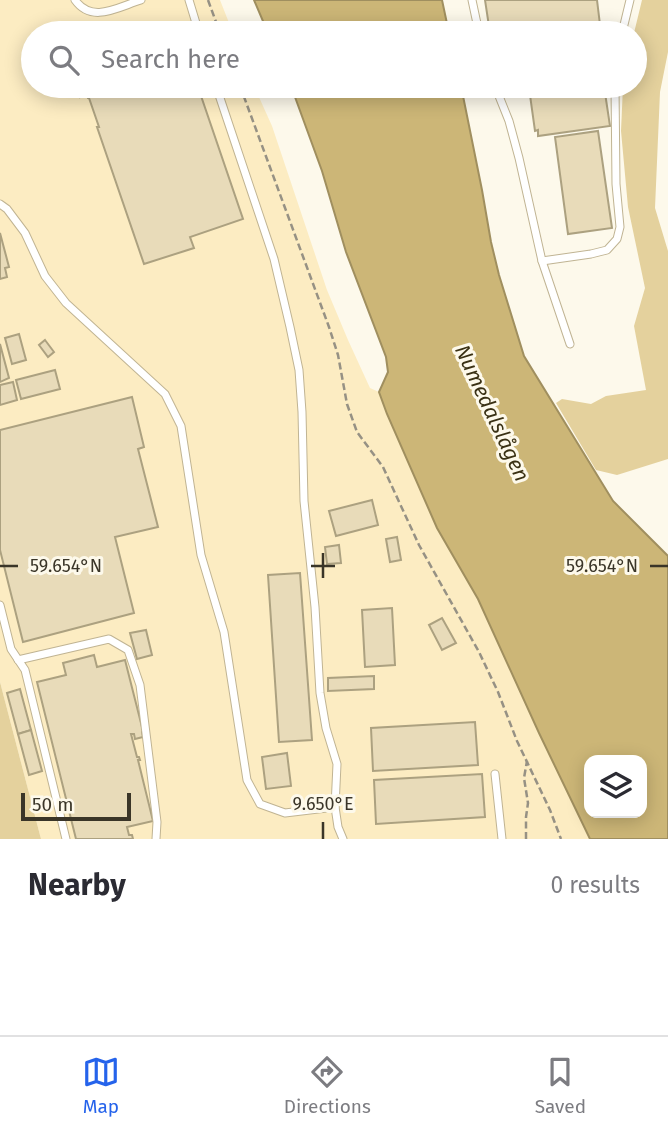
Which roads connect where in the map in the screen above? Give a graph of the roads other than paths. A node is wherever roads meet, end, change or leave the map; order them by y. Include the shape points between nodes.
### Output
1 (75, 0) edge
2 (141, 0) edge
3 (189, 0) edge
4 (472, 0) edge
5 (630, 0) edge
6 (195, 21) edge
7 (476, 21) edge
8 (625, 21) edge
9 (220, 98) edge
10 (500, 98) edge
11 (615, 98) edge
12 (0, 204) edge
13 (542, 261) junction
14 (570, 344) dead end
15 (0, 605) edge
16 (18, 660) junction
17 (495, 774) dead end
18 (335, 807) junction
19 (66, 839) edge
20 (156, 839) edge
21 (343, 839) edge
22 (502, 839) edge

1 - 2 lane via 88,12 102,13
3 - 6 lane
4 - 7 lane
5 - 8 lane
9 - 18 lane via 274,259 299,370 304,501 320,693 337,764
10 - 13 lane via 519,158
11 - 13 lane via 617,239 607,250
12 - 18 lane via 25,233 44,276 66,303 165,394 181,426 201,555 224,632 247,780 260,804 285,813
13 - 14 lane
15 - 16 lane
16 - 19 lane via 25,670
16 - 20 lane via 109,639 128,650 140,685 158,822
17 - 22 lane
18 - 21 lane

